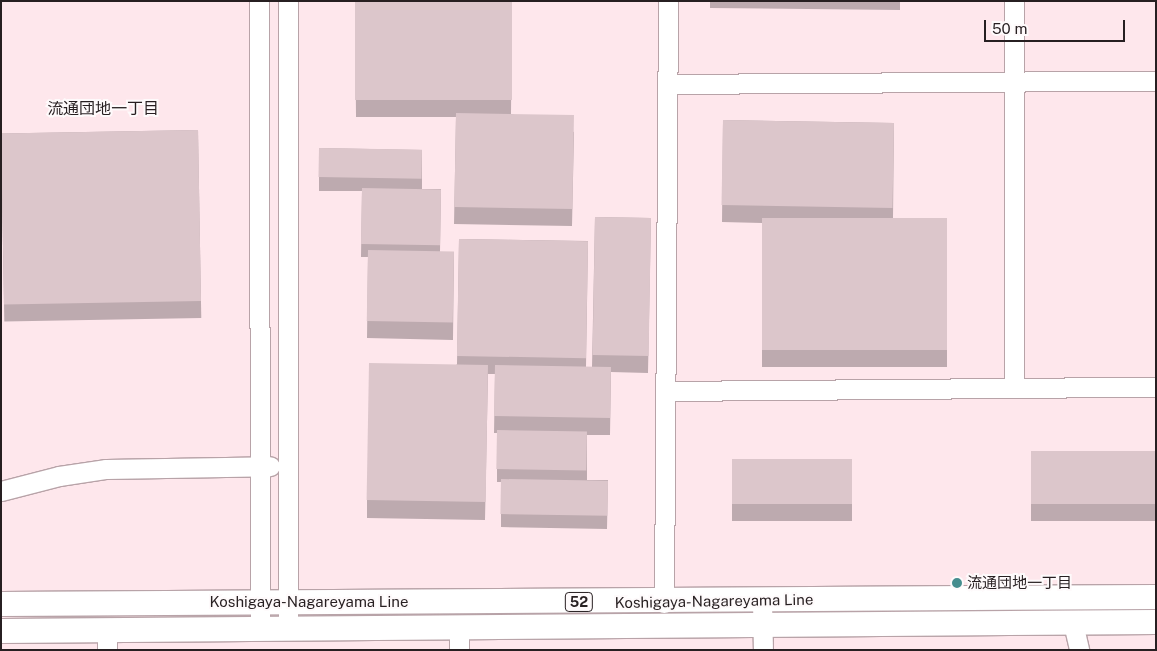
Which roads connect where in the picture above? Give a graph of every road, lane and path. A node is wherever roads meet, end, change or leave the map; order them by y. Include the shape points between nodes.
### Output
1 (259, 1) edge
2 (288, 1) edge
3 (668, 1) edge
4 (1014, 1) edge
5 (1012, 81) junction
6 (1156, 81) edge
7 (668, 84) junction
8 (1156, 387) edge
9 (1014, 388) junction
10 (665, 391) junction
11 (259, 466) junction
12 (287, 466) junction
13 (1, 491) edge
14 (1156, 597) edge
15 (762, 600) junction
16 (260, 602) junction
17 (287, 602) junction
18 (664, 603) junction
19 (1, 604) edge
20 (1156, 622) edge
21 (1072, 623) junction
22 (762, 625) junction
23 (260, 630) junction
24 (288, 630) junction
25 (1, 632) edge
26 (459, 639) edge
27 (107, 640) edge
28 (762, 650) edge
29 (1069, 650) edge
30 (1079, 650) edge

1 - 11 street
2 - 12 street
3 - 7 street
4 - 5 street
5 - 6 street
5 - 7 street
5 - 9 street
7 - 10 street
8 - 9 street
9 - 10 street
10 - 18 street
11 - 12 street
11 - 13 street via 106,469 59,476
11 - 16 street
12 - 17 street
14 - 15 main road, Koshigaya-Nagareyama Line / 52
15 - 18 main road, Koshigaya-Nagareyama Line / 52
15 - 22 street
16 - 17 main road, Koshigaya-Nagareyama Line / 52
16 - 19 main road, Koshigaya-Nagareyama Line / 52
16 - 23 street
17 - 18 main road, Koshigaya-Nagareyama Line / 52
17 - 24 street
20 - 21 main road, Koshigaya-Nagareyama Line / 52
21 - 22 main road, Koshigaya-Nagareyama Line / 52
21 - 29 street
21 - 30 street
22 - 26 main road, Koshigaya-Nagareyama Line / 52
22 - 28 street
23 - 24 main road, Koshigaya-Nagareyama Line / 52
23 - 27 main road, Koshigaya-Nagareyama Line / 52
24 - 26 main road, Koshigaya-Nagareyama Line / 52
25 - 27 main road, Koshigaya-Nagareyama Line / 52

